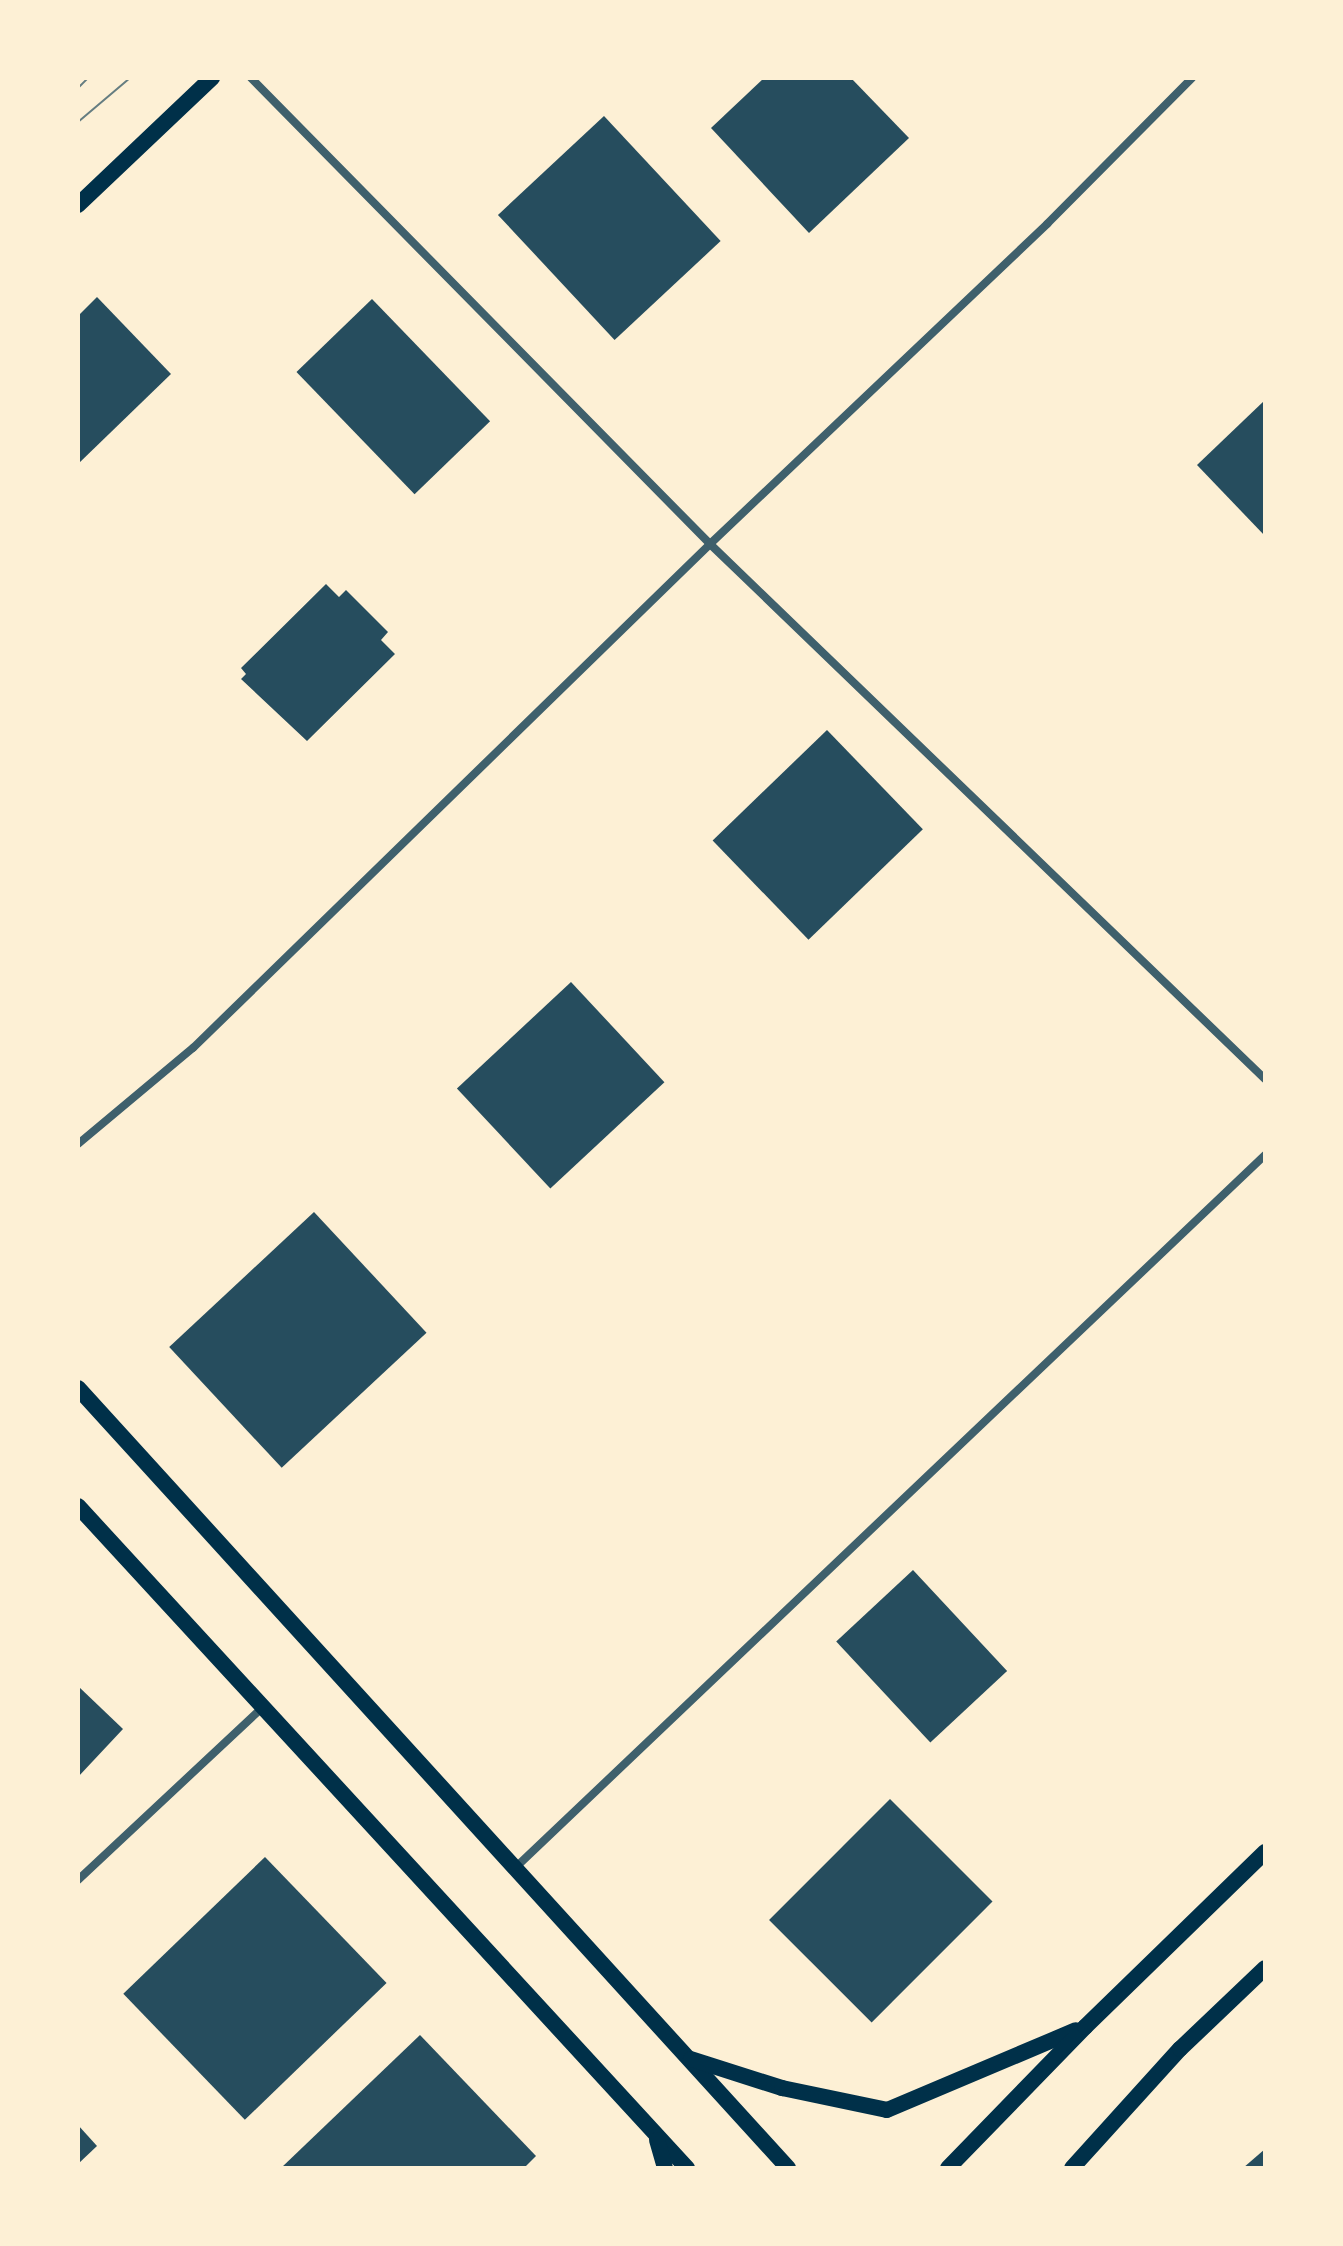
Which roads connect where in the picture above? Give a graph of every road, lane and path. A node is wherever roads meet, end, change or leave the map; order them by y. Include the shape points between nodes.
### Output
1 (212, 78) edge
2 (251, 78) edge
3 (1192, 78) edge
4 (78, 205) edge
5 (710, 544) junction
6 (1265, 1079) edge
7 (78, 1144) edge
8 (1265, 1155) edge
9 (78, 1388) edge
10 (78, 1506) edge
11 (264, 1706) junction
12 (1265, 1852) edge
13 (515, 1868) junction
14 (78, 1880) edge
15 (1265, 1968) edge
16 (1085, 2027) junction
17 (691, 2059) junction
18 (655, 2135) junction
19 (665, 2168) edge
20 (687, 2168) edge
21 (788, 2168) edge
22 (948, 2168) edge
23 (1072, 2168) edge

1 - 4 main road
2 - 5 street
3 - 5 street via 1047,224
5 - 6 street
5 - 7 street via 193,1048
8 - 13 street
9 - 13 main road
10 - 11 main road
11 - 14 street
11 - 18 main road
12 - 16 main road
13 - 17 main road
15 - 23 main road via 1180,2049
16 - 17 main road via 887,2110 782,2088
16 - 22 main road
17 - 21 main road
18 - 19 main road
18 - 20 main road

